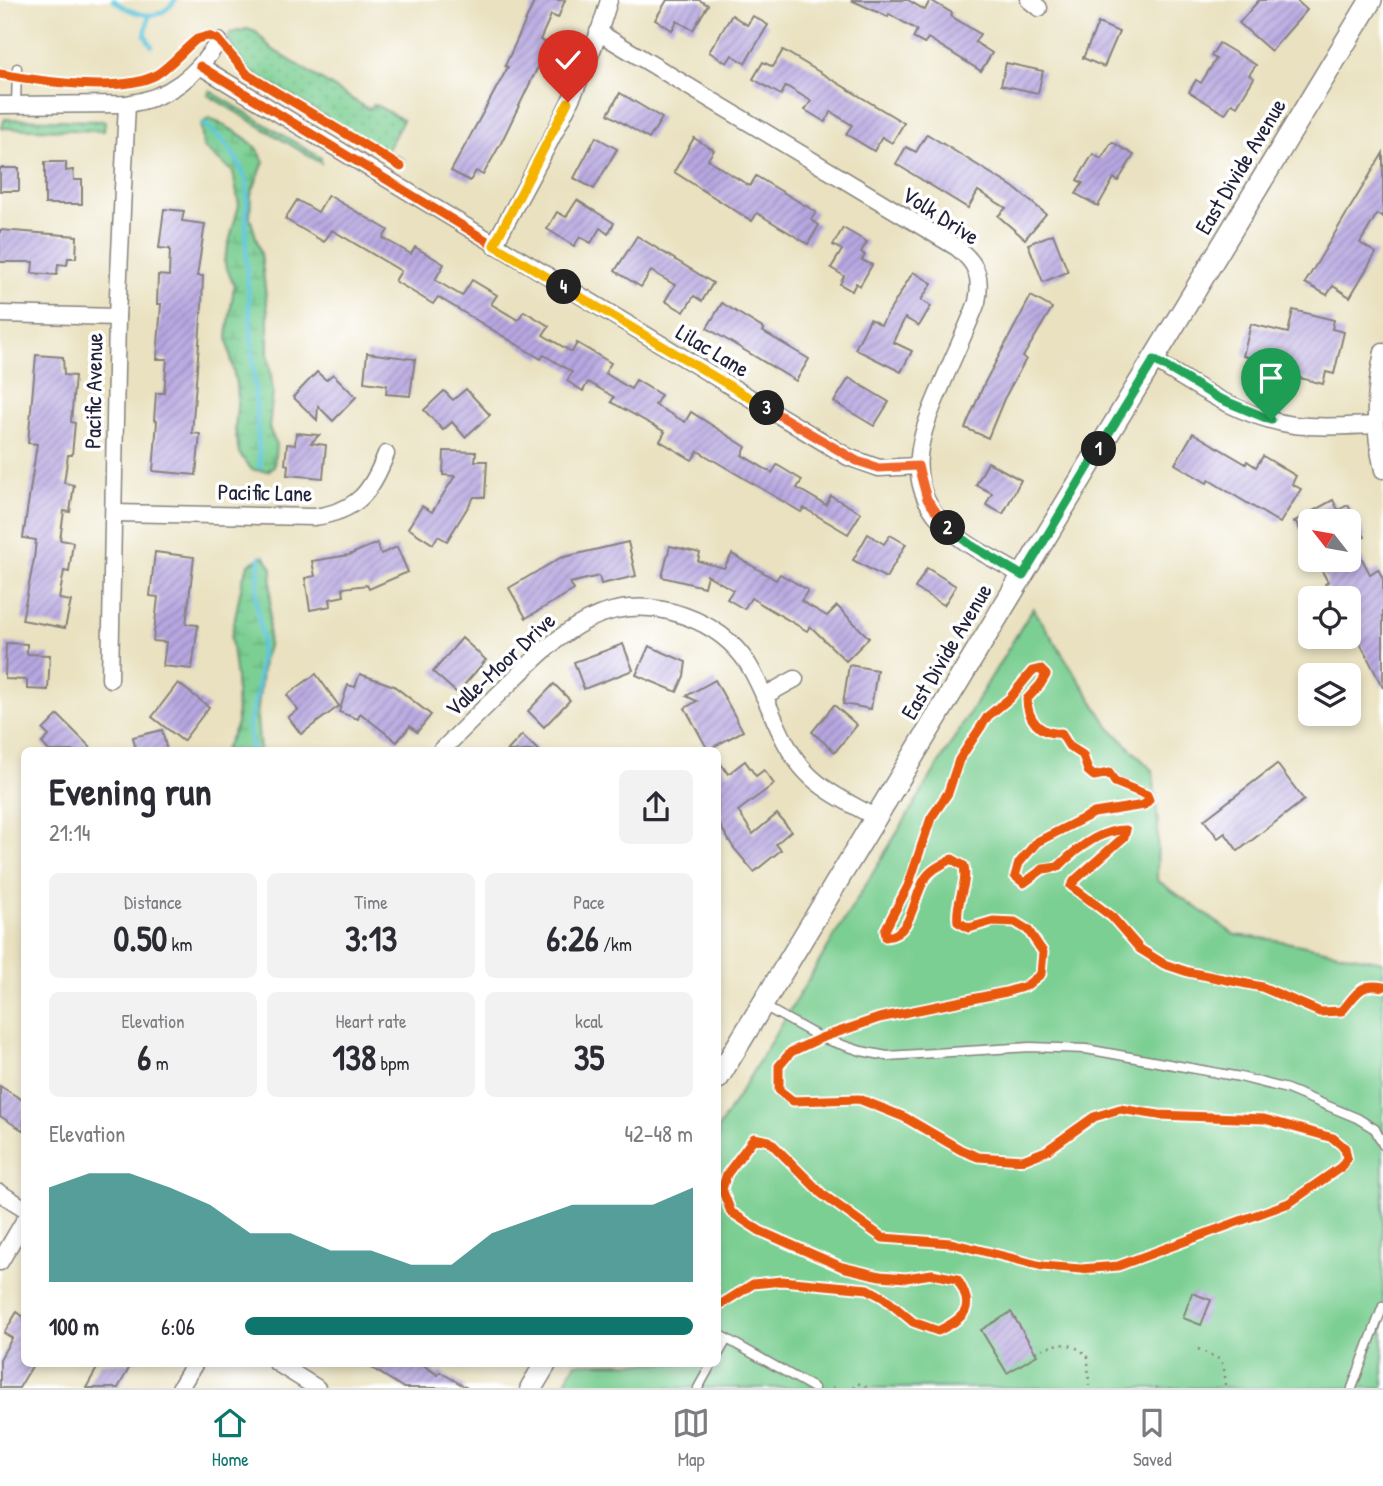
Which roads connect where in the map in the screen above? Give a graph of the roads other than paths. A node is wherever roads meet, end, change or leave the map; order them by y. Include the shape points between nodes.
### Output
1 (608, 0) edge
2 (1373, 2) edge
3 (598, 32) junction
4 (219, 41) dead end
5 (200, 66) junction
6 (17, 68) dead end
7 (127, 104) junction
8 (8, 105) edge
9 (494, 245) junction
10 (0, 314) edge
11 (117, 317) junction
12 (1383, 352) edge
13 (1154, 360) junction
14 (1375, 425) junction
15 (386, 454) dead end
16 (918, 466) junction
17 (1383, 470) edge
18 (114, 513) junction
19 (1023, 576) junction
20 (110, 679) dead end
21 (795, 679) dead end
22 (764, 696) junction
23 (445, 747) edge
24 (876, 818) junction
25 (761, 1005) junction
26 (721, 1072) edge
27 (1383, 1145) edge
28 (0, 1193) edge
29 (21, 1206) edge
30 (21, 1226) edge
31 (0, 1262) edge
32 (1383, 1306) edge
33 (721, 1336) edge
34 (727, 1339) junction
35 (721, 1350) edge
36 (193, 1367) edge
37 (283, 1367) edge
38 (543, 1367) edge
39 (710, 1367) edge
40 (811, 1387) edge
41 (180, 1388) edge
42 (317, 1388) edge
43 (531, 1388) edge
44 (698, 1388) edge
45 (1352, 1388) edge

1 - 3 street
2 - 13 street, East Divide Avenue
3 - 9 street via 568,102
3 - 16 street, Volk Drive via 956,247 975,264 977,302 924,425
4 - 5 street
5 - 7 street via 159,97
5 - 9 street, Lilac Lane
6 - 8 lane
7 - 8 street
7 - 11 street, Pacific Avenue
9 - 16 street, Lilac Lane via 852,459 879,468
10 - 11 street
11 - 18 street, Pacific Avenue
12 - 14 street
13 - 14 street via 1218,398 1271,420 1317,427
13 - 19 street, East Divide Avenue
14 - 17 street
15 - 18 street, Pacific Lane via 358,502 330,515
16 - 19 street, Volk Drive via 924,494 941,521 958,537
18 - 20 street, Pacific Avenue
19 - 24 street, East Divide Avenue
21 - 22 street
22 - 23 street, Valle-Moor Drive via 740,653 708,627 664,611 615,611 583,621 557,638
22 - 24 street, Valle-Moor Drive via 805,772
24 - 25 street, East Divide Avenue
25 - 26 street, East Divide Avenue
25 - 27 lane via 821,1038 887,1056 1007,1048 1086,1049 1240,1077 1287,1089 1357,1118 1375,1129
28 - 29 street
30 - 31 street
32 - 45 lane
33 - 34 lane
34 - 35 lane
34 - 40 lane
36 - 41 street
37 - 42 street
38 - 43 street
39 - 44 lane

